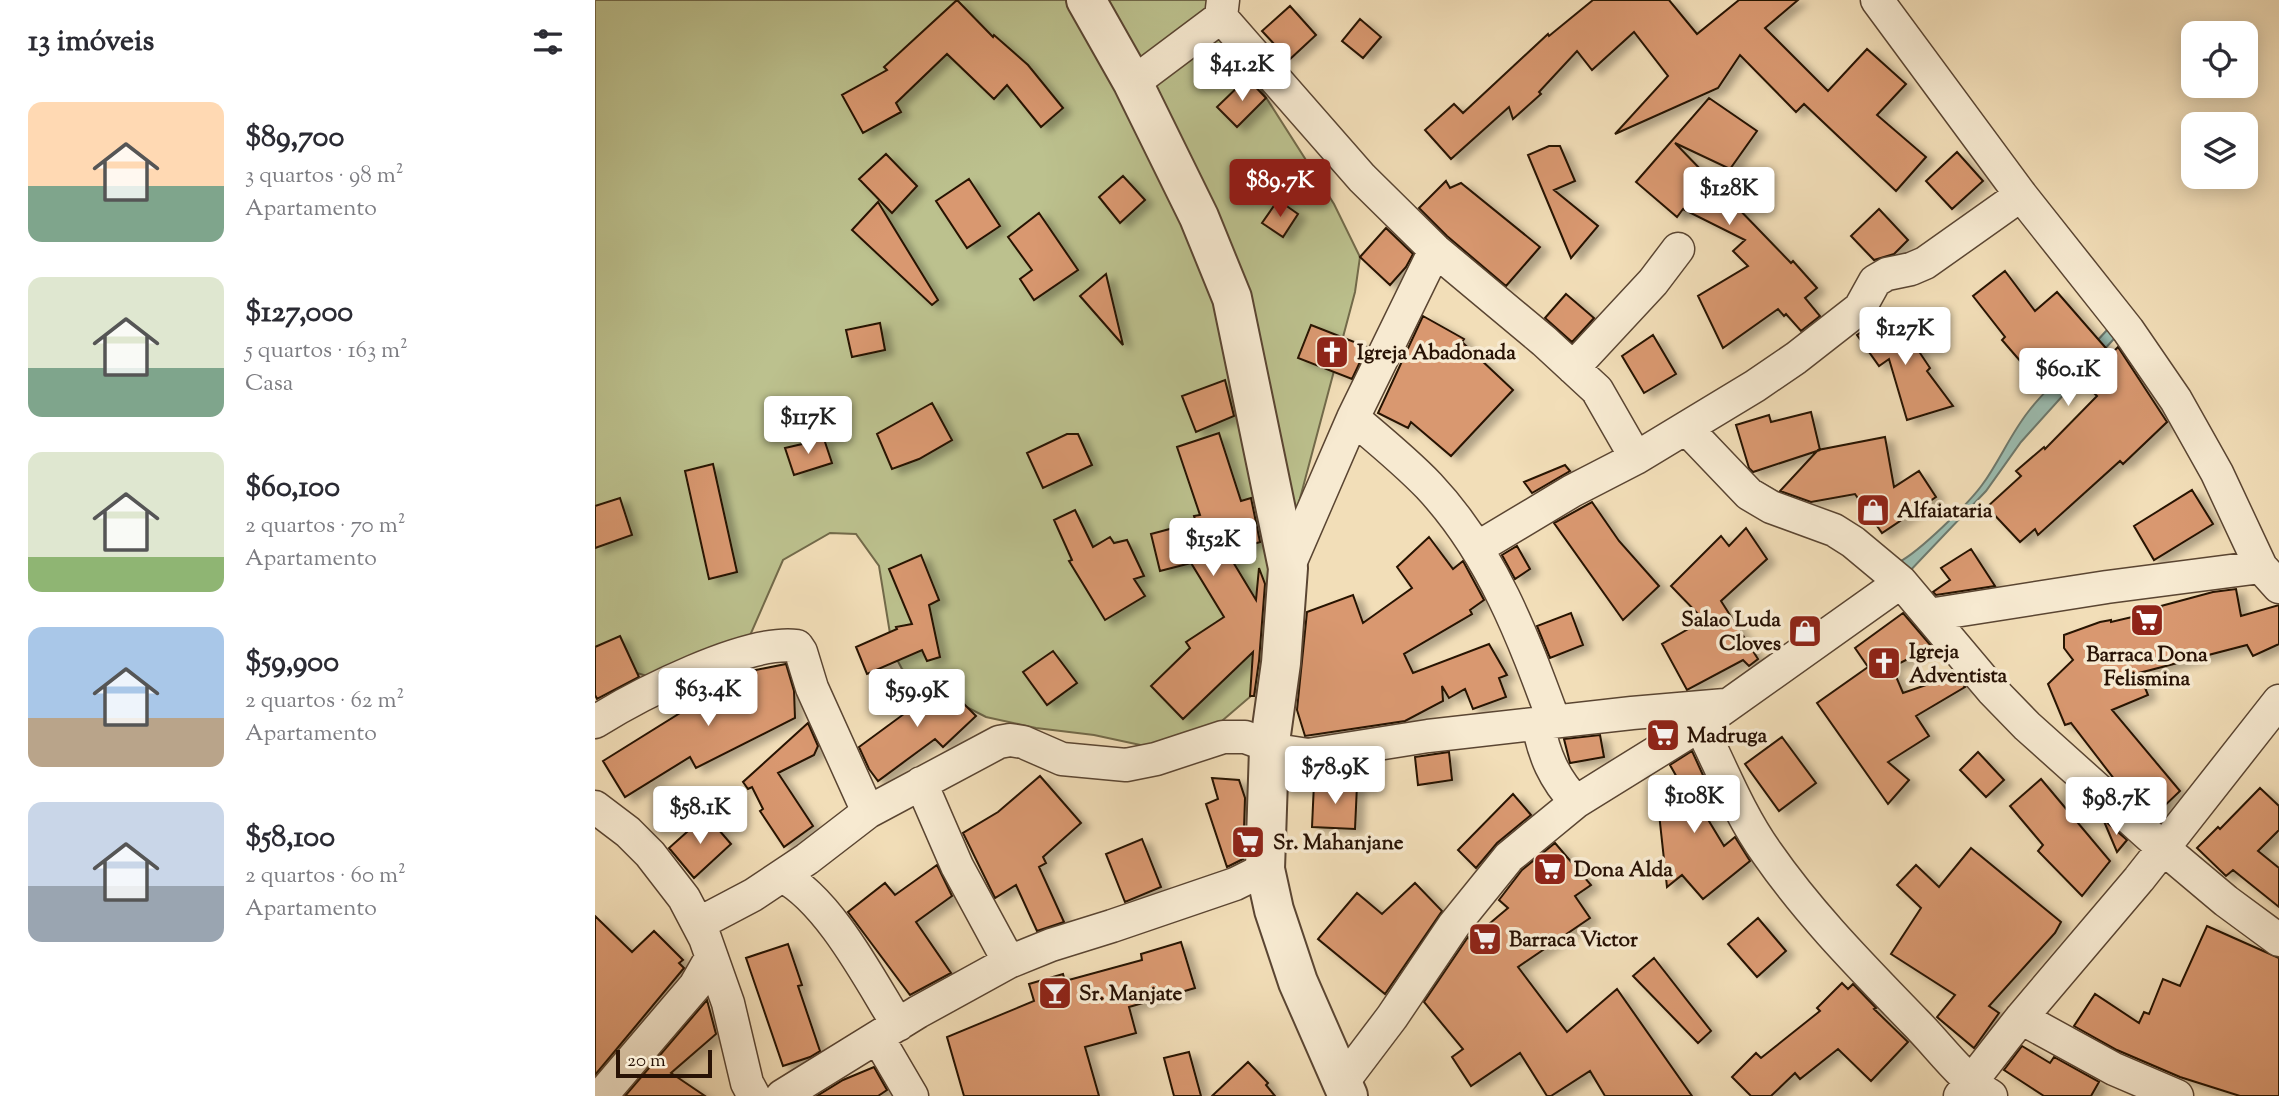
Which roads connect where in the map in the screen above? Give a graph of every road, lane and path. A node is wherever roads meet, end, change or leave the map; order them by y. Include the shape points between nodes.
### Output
1 (1086, 0) edge
2 (1877, 0) edge
3 (1222, 9) edge
4 (1133, 83) junction
5 (2021, 195) junction
6 (1434, 250) junction
7 (1678, 250) dead end
8 (1573, 368) junction
9 (1353, 418) junction
10 (1686, 428) junction
11 (1636, 458) junction
12 (1477, 548) junction
13 (1288, 568) junction
14 (2270, 577) edge
15 (1901, 582) junction
16 (1929, 615) junction
17 (2279, 701) edge
18 (1725, 705) junction
19 (595, 722) edge
20 (1546, 723) junction
21 (1700, 725) junction
22 (1269, 750) junction
23 (921, 782) junction
24 (1576, 802) junction
25 (595, 807) edge
26 (868, 812) junction
27 (2163, 848) junction
28 (1265, 869) junction
29 (782, 876) junction
30 (698, 924) junction
31 (2279, 940) edge
32 (711, 958) junction
33 (1009, 962) junction
34 (2021, 1018) junction
35 (888, 1032) junction
36 (1345, 1089) edge
37 (1974, 1092) edge
38 (601, 1096) edge
39 (754, 1096) edge
40 (782, 1096) edge
41 (912, 1096) edge
42 (2177, 1096) edge

1 - 4 street
2 - 5 street
3 - 4 street
3 - 6 street via 1362,178
4 - 13 street via 1199,217 1232,298
5 - 10 street via 1925,263 1875,281 1860,307 1796,358
5 - 14 street via 2128,330 2176,400
6 - 8 street
6 - 9 street
7 - 8 street
8 - 11 street via 1597,390
9 - 12 street via 1430,487
9 - 13 street
10 - 11 street
10 - 15 street via 1749,494 1834,530
11 - 12 street
12 - 20 street via 1528,651
13 - 22 street
14 - 16 street via 2107,587
15 - 16 street
15 - 18 street
16 - 27 street via 2027,726
17 - 27 street
18 - 20 street
18 - 21 street
19 - 26 street via 702,668 763,648 797,646
20 - 22 street via 1308,755
20 - 24 street via 1542,746 1561,786
21 - 24 street
21 - 37 street via 1766,852 1846,951 1950,1058
22 - 23 street via 1245,737 1223,737 1126,765 1062,759 1010,740
22 - 28 street
23 - 26 street
23 - 33 street via 957,866
24 - 36 street via 1509,857 1480,891
25 - 30 street via 650,854
26 - 29 street
27 - 31 street
27 - 34 street
28 - 33 street via 1235,884
28 - 36 street via 1293,969
29 - 30 street
29 - 35 street via 808,892 833,922
30 - 32 street
32 - 38 street via 695,986
32 - 39 street
33 - 35 street
34 - 37 street
34 - 42 street via 2114,1069
35 - 40 street
35 - 41 street

